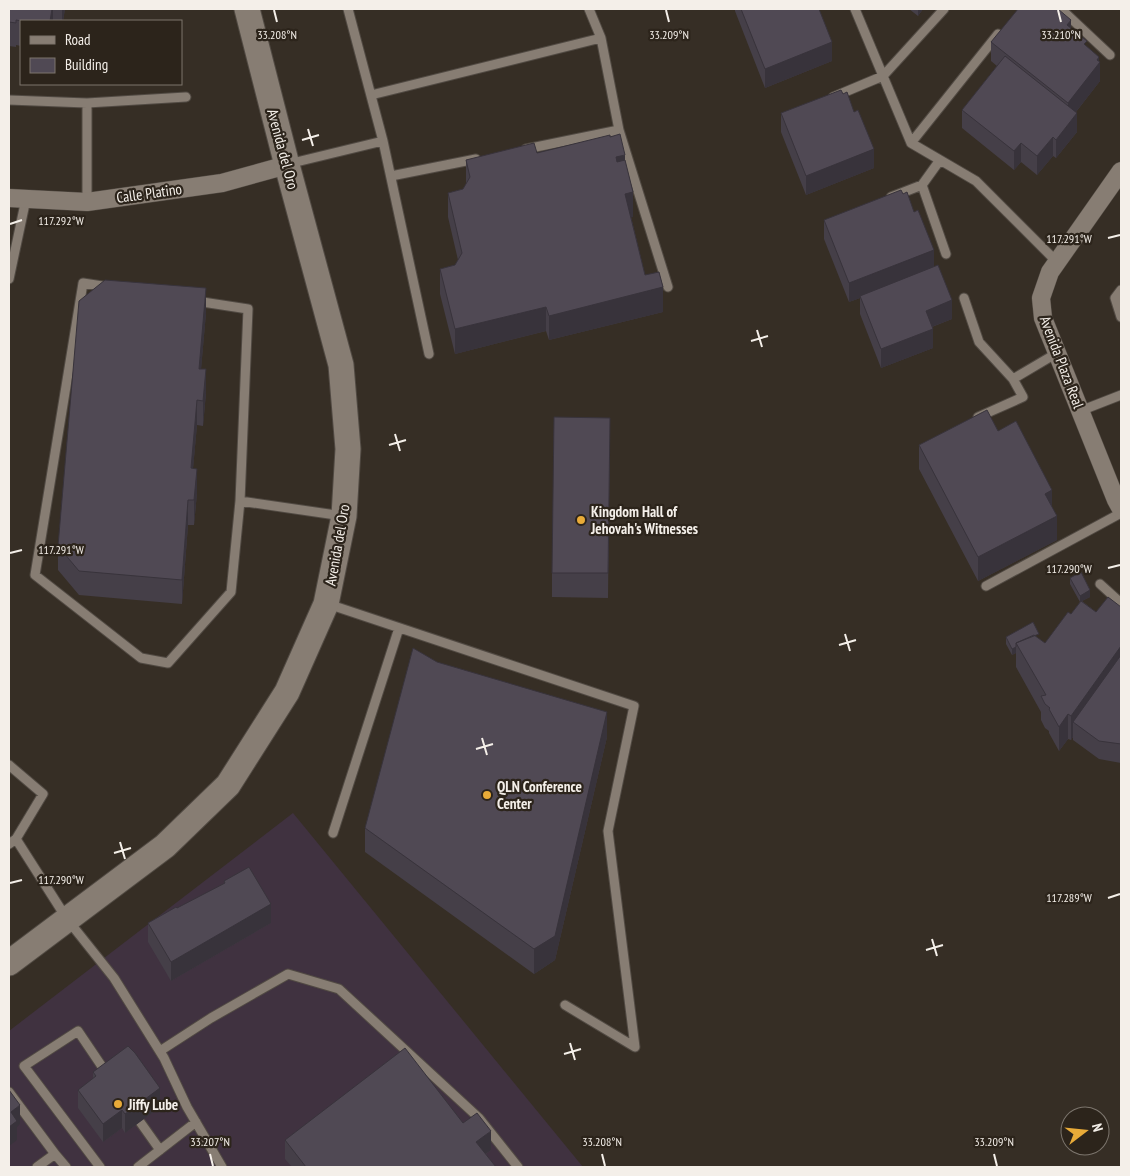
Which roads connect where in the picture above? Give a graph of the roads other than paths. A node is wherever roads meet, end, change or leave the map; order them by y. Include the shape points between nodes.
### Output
1 (247, 9) edge
2 (348, 9) edge
3 (589, 9) edge
4 (855, 9) edge
5 (944, 9) edge
6 (1061, 9) edge
7 (1007, 24) edge
8 (601, 38) junction
9 (1110, 55) dead end
10 (883, 76) junction
11 (371, 95) junction
12 (186, 98) dead end
13 (829, 99) edge
14 (9, 100) edge
15 (87, 103) junction
16 (619, 130) junction
17 (383, 141) junction
18 (911, 143) junction
19 (514, 152) edge
20 (486, 157) edge
21 (940, 160) junction
22 (286, 164) junction
23 (1121, 171) edge
24 (391, 176) junction
25 (922, 185) junction
26 (17, 198) edge
27 (886, 199) edge
28 (87, 202) junction
29 (946, 254) dead end
30 (1057, 262) junction
31 (9, 279) edge
32 (668, 287) dead end
33 (122, 289) edge
34 (1121, 290) edge
35 (964, 298) dead end
36 (190, 300) edge
37 (1121, 316) edge
38 (1057, 353) junction
39 (429, 354) dead end
40 (1013, 379) junction
41 (1121, 395) edge
42 (1080, 411) junction
43 (977, 417) edge
44 (240, 501) junction
45 (1121, 511) edge
46 (344, 516) junction
47 (1100, 584) dead end
48 (986, 586) dead end
49 (1121, 603) edge
50 (326, 604) junction
51 (399, 628) junction
52 (9, 765) edge
53 (333, 834) dead end
54 (12, 842) edge
55 (67, 919) junction
56 (9, 963) edge
57 (565, 1005) dead end
58 (160, 1051) junction
59 (110, 1079) edge
60 (9, 1092) edge
61 (127, 1102) edge
62 (196, 1122) junction
63 (160, 1150) junction
64 (55, 1154) junction
65 (37, 1167) edge
66 (66, 1167) edge
67 (100, 1167) edge
68 (138, 1167) edge
69 (222, 1167) edge
70 (518, 1167) edge

1 - 22 street, Avenida del Oro
2 - 11 lane
3 - 8 lane
4 - 10 lane
5 - 10 lane
6 - 9 lane
7 - 18 lane
8 - 11 lane
8 - 16 lane
10 - 13 lane
10 - 18 lane
11 - 17 lane
12 - 15 lane
14 - 15 lane
15 - 28 lane
16 - 19 lane
16 - 32 lane
17 - 22 lane
17 - 24 lane
18 - 21 lane
20 - 24 lane
21 - 25 lane
21 - 30 lane via 976,181
22 - 28 street, Calle Platino via 222,183
22 - 46 street, Avenida del Oro via 341,365 348,449
23 - 30 street, Avenida Plaza Real
24 - 39 lane
25 - 27 lane
25 - 29 lane
26 - 28 street, Calle Platino
26 - 31 lane
30 - 38 street, Avenida Plaza Real via 1041,298 1042,318
33 - 44 lane via 83,283 35,575 141,658 168,663 231,592
34 - 37 lane via 1115,298
35 - 40 lane via 979,342
36 - 44 lane via 248,309
38 - 40 lane
38 - 42 street, Avenida Plaza Real
40 - 43 lane via 1023,397
41 - 42 lane
42 - 45 street, Avenida Plaza Real
44 - 46 lane
45 - 48 lane
46 - 50 street, Avenida del Oro
47 - 49 lane
50 - 51 lane
50 - 55 street, Avenida del Oro via 287,692 228,785 165,846
51 - 53 lane
51 - 57 lane via 634,706 608,831 635,1047
52 - 54 lane via 43,794
54 - 55 lane
55 - 56 street, Avenida del Oro
55 - 58 lane via 114,978
58 - 62 lane
58 - 70 lane via 288,974 339,989 479,1118
59 - 67 lane via 78,1031 24,1066
60 - 64 lane
61 - 63 lane
62 - 63 lane
62 - 69 lane
63 - 68 lane
64 - 65 lane
64 - 66 lane

